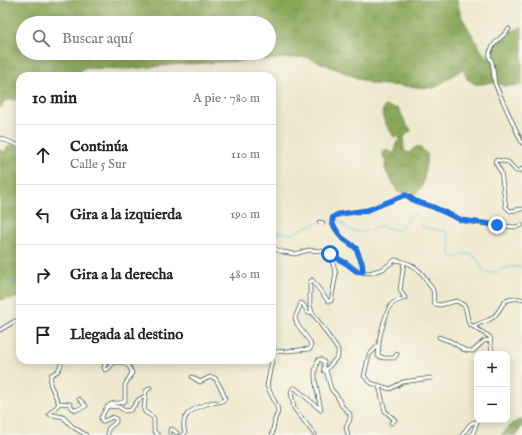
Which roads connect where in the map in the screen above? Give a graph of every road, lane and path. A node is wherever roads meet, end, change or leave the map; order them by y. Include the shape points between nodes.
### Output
1 (508, 29) dead end
2 (0, 138) edge
3 (16, 144) edge
4 (522, 144) edge
5 (522, 169) edge
6 (522, 209) edge
7 (319, 222) dead end
8 (323, 223) dead end
9 (522, 225) edge
10 (276, 249) edge
11 (330, 254) junction
12 (404, 262) junction
13 (363, 272) junction
14 (522, 299) edge
15 (312, 312) junction
16 (16, 322) edge
17 (474, 326) junction
18 (0, 330) edge
19 (439, 338) dead end
20 (491, 340) junction
21 (379, 345) junction
22 (492, 351) edge
23 (276, 352) edge
24 (397, 354) dead end
25 (61, 364) edge
26 (105, 364) edge
27 (111, 364) edge
28 (126, 364) edge
29 (271, 364) edge
30 (327, 375) junction
31 (192, 377) dead end
32 (431, 378) dead end
33 (379, 386) junction
34 (150, 388) dead end
35 (145, 395) junction
36 (78, 400) dead end
37 (59, 403) junction
38 (108, 406) junction
39 (474, 422) edge
40 (391, 423) dead end
41 (477, 423) edge
42 (177, 434) edge
43 (86, 435) edge
44 (108, 435) edge
45 (158, 435) edge
46 (170, 435) edge
47 (182, 435) edge
48 (272, 435) edge
49 (315, 435) edge
50 (348, 435) edge
51 (462, 435) edge
52 (472, 435) edge

1 - 4 street via 492,45 489,56 495,84
2 - 3 street
5 - 6 street via 516,171 508,162 495,162 501,172 506,207 510,211
7 - 8 street
9 - 13 street via 516,227 461,220 405,195 368,210 336,215 332,220 333,225 341,237 356,248
10 - 11 street via 298,254 314,250
11 - 13 street via 356,271
11 - 15 street via 336,274 331,301 328,301 310,281
12 - 13 street via 395,260 379,270
12 - 17 street via 420,270 425,276 433,291 435,304 460,302 465,306 468,322
12 - 21 street via 400,290 405,298 391,304 379,337
14 - 17 street via 508,299 499,312
15 - 23 street via 308,313 301,303 295,318 310,342 310,349
15 - 30 street via 338,350 338,356 326,369
16 - 18 street
17 - 20 street
19 - 20 street via 451,341 470,352 484,341
20 - 22 street
21 - 24 street via 378,356 394,358
21 - 33 street via 370,355 364,375 367,380
25 - 37 street via 58,372 51,375 49,381
26 - 27 street via 105,370
28 - 38 street via 132,373 125,385 125,401
29 - 48 street via 267,386 278,412
30 - 49 street via 324,373 324,362 318,360 315,380 322,410 295,388 291,392 294,408
30 - 50 street via 331,389 350,414 346,426
31 - 47 street via 200,382 215,378 224,392 225,399 189,413 184,420 185,432
32 - 33 street via 403,382 390,389
33 - 40 street via 385,411 394,420
34 - 35 street
35 - 38 street via 131,410
35 - 45 street via 145,412 154,418 154,431
36 - 37 street via 86,406 76,410 70,404
37 - 43 street via 49,415 63,417
38 - 44 street via 101,417 102,420 114,417 117,420 108,429
39 - 51 street
41 - 52 street
42 - 46 street via 172,429
42 - 47 street

